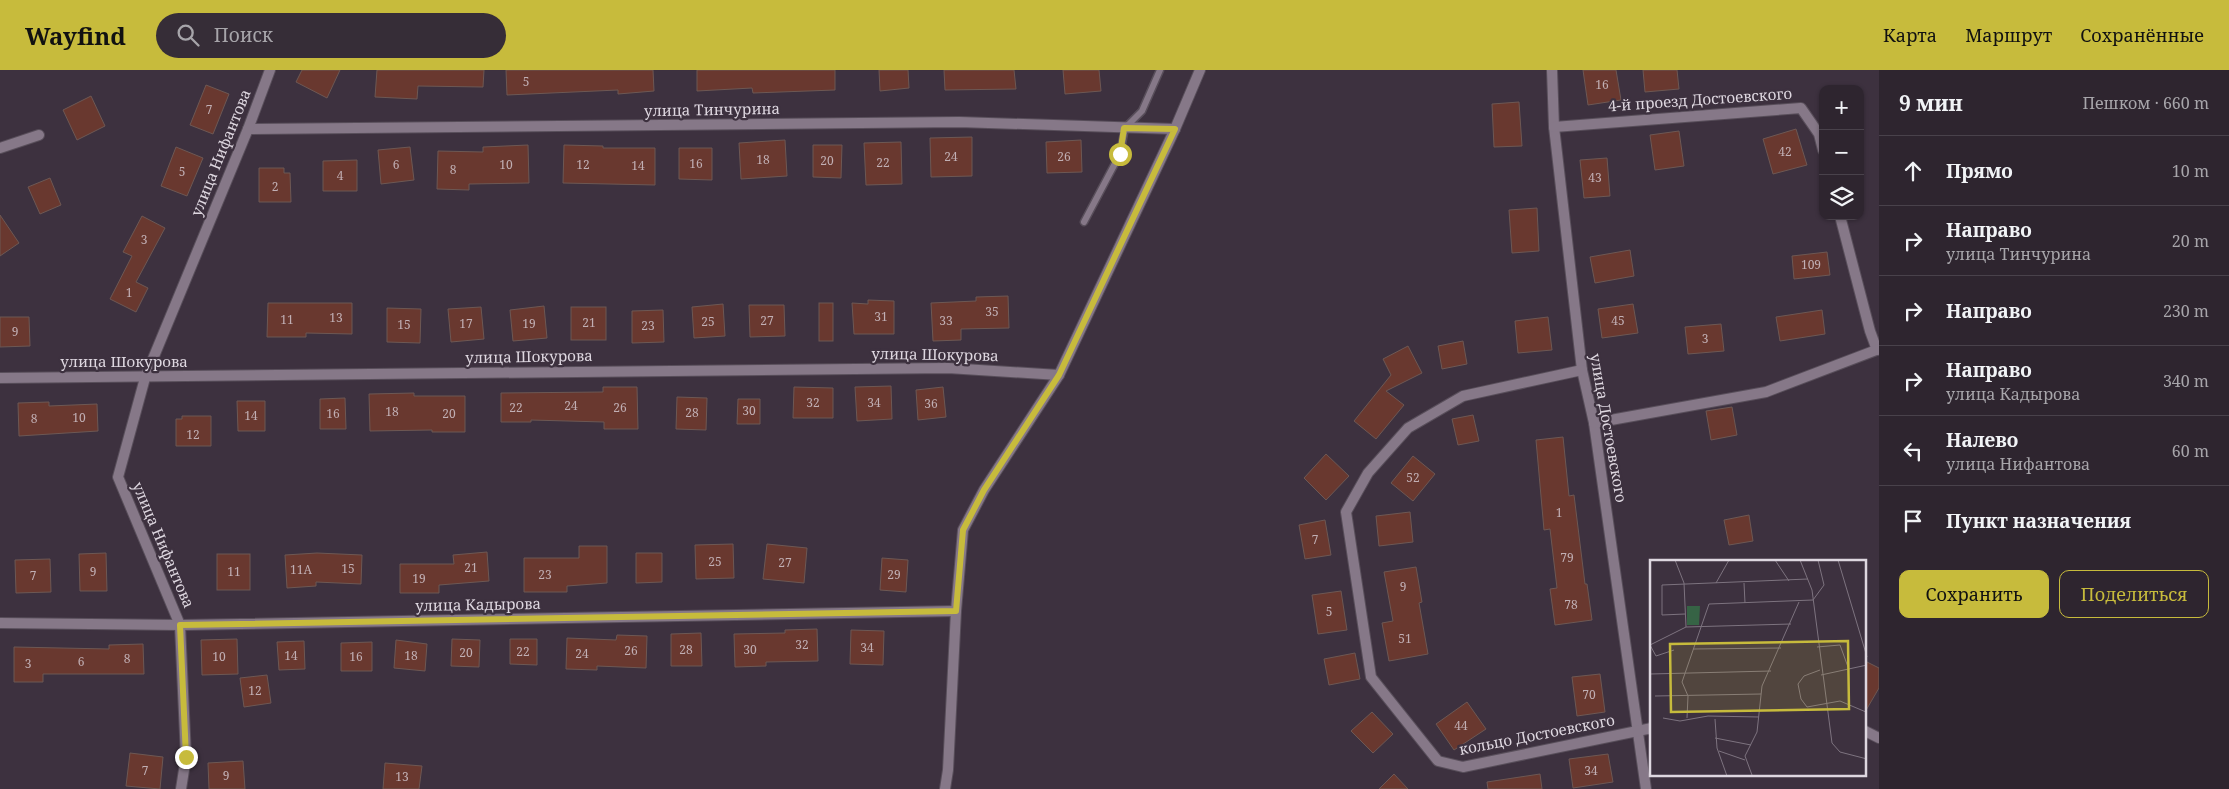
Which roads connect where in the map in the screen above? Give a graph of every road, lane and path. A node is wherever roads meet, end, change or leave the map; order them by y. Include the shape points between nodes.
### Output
1 (270, 70) edge
2 (1160, 70) edge
3 (1200, 70) edge
4 (1552, 70) edge
5 (1554, 127) junction
6 (1124, 128) junction
7 (248, 129) junction
8 (1175, 129) junction
9 (39, 134) dead end
10 (1819, 134) edge
11 (0, 148) edge
12 (1841, 220) edge
13 (1084, 222) dead end
14 (1878, 350) edge
15 (1582, 370) junction
16 (1059, 375) junction
17 (0, 378) edge
18 (145, 378) junction
19 (1594, 423) junction
20 (956, 611) junction
21 (0, 624) edge
22 (180, 625) junction
23 (1650, 728) edge
24 (1637, 731) junction
25 (1866, 732) edge
26 (1879, 738) edge
27 (181, 789) edge
28 (945, 789) edge
29 (1646, 789) edge

1 - 7 street, улица Нифантова
2 - 6 lane via 1142,110
3 - 8 street
4 - 5 street, улица Достоевского
5 - 10 street, 4-й проезд Достоевского via 1800,108
5 - 15 street, улица Достоевского
6 - 7 street, улица Тинчурина via 959,122
6 - 8 street, улица Тинчурина
6 - 13 lane via 1120,154
7 - 18 street, улица Нифантова
8 - 16 street
9 - 11 street
12 - 14 street
14 - 19 street via 1766,392
15 - 19 street, улица Достоевского
15 - 24 street, кольцо Достоевского via 1463,396 1408,428 1368,474 1346,512 1371,677 1438,762 1463,767
16 - 18 street, улица Шокурова via 938,368
16 - 20 street via 984,490 963,530
17 - 18 street, улица Шокурова
18 - 22 street, улица Нифантова via 118,477
19 - 24 street, улица Достоевского
20 - 22 street, улица Кадырова
20 - 28 street
21 - 22 street, улица Кадырова
22 - 27 street, улица Нифантова via 186,757
23 - 24 street, кольцо Достоевского
24 - 29 street, улица Достоевского
25 - 26 street

